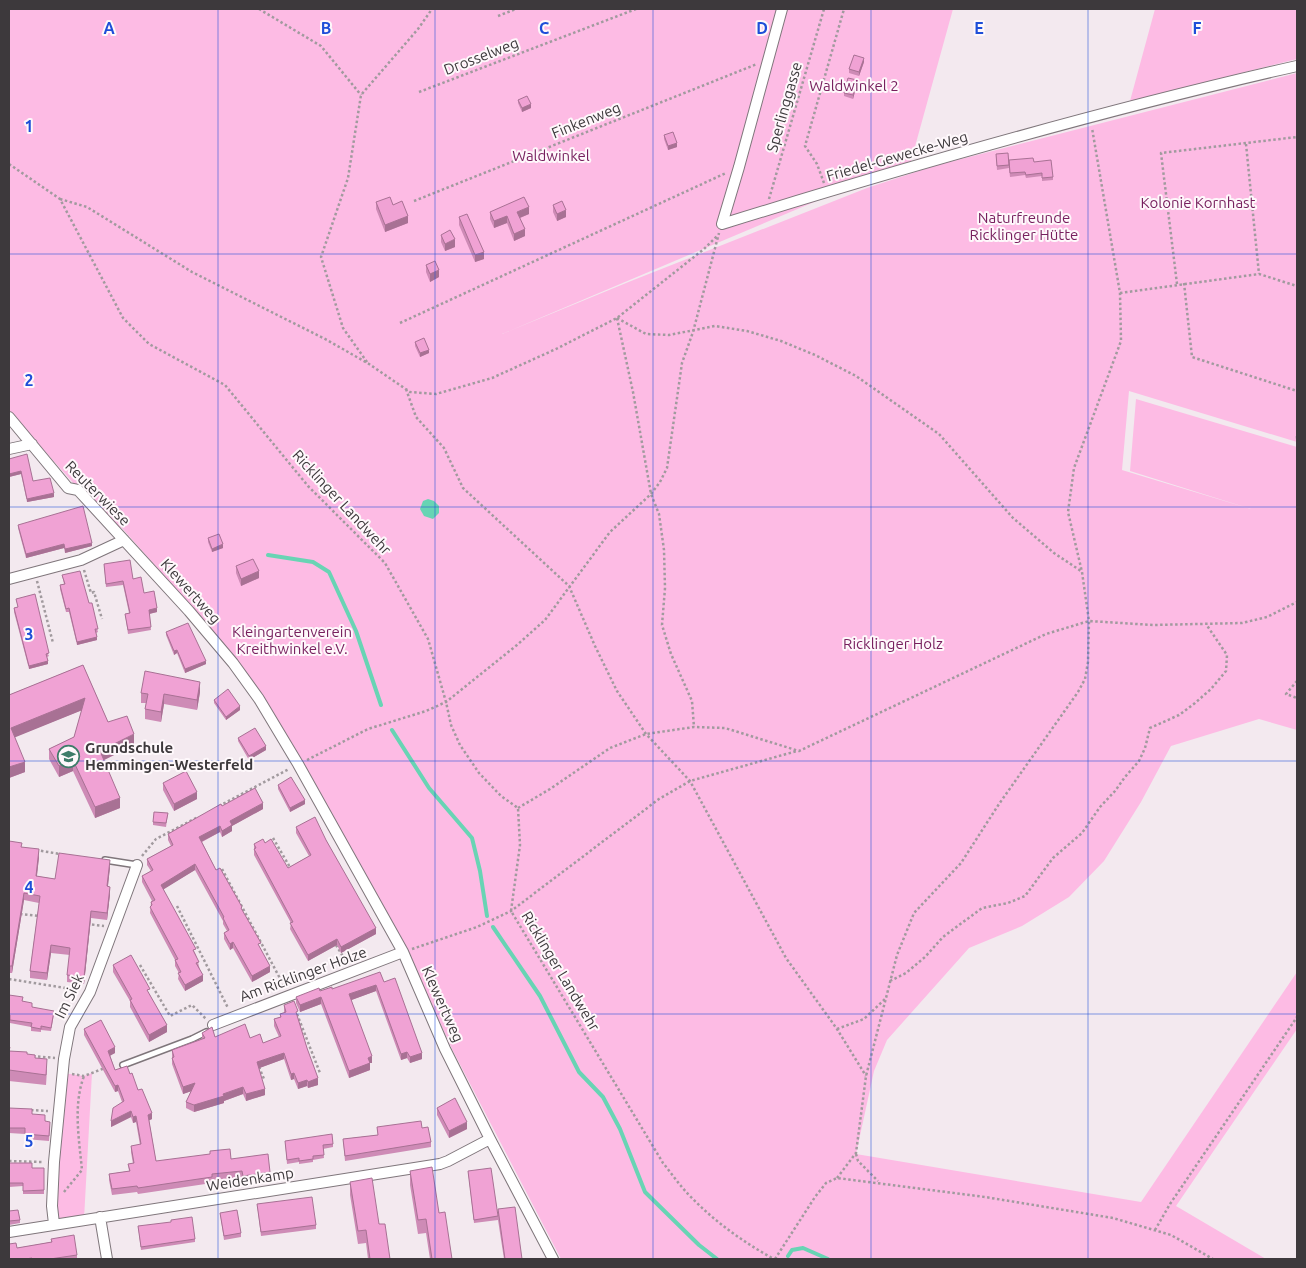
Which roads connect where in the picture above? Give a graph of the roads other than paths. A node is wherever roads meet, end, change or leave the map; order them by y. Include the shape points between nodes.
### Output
1 (782, 9) edge
2 (1297, 66) edge
3 (9, 417) edge
4 (32, 444) junction
5 (9, 449) edge
6 (124, 540) junction
7 (9, 579) edge
8 (98, 859) edge
9 (137, 865) joint
10 (403, 952) junction
11 (213, 1025) joint
12 (123, 1065) edge
13 (490, 1139) junction
14 (100, 1217) junction
15 (54, 1224) junction
16 (9, 1232) edge
17 (107, 1259) edge
18 (553, 1259) edge

1 - 2 street, Friedel-Gewecke-Weg via 722,224 1090,117
3 - 4 street, Reuterwiese
4 - 5 street
4 - 6 street, Reuterwiese via 68,488 78,490
6 - 7 street via 82,560
6 - 10 street, Klewertweg via 234,663 259,699
8 - 9 lane
9 - 15 street, Im Siek via 90,992 70,1027 54,1162
10 - 11 street, Am Ricklinger Holze
10 - 13 street, Klewertweg via 445,1049
11 - 12 lane via 192,1039
13 - 14 street, Weidenkamp via 440,1164
13 - 18 street, Klewertweg
14 - 15 street, Weidenkamp
14 - 17 street
15 - 16 street, Weidenkamp

